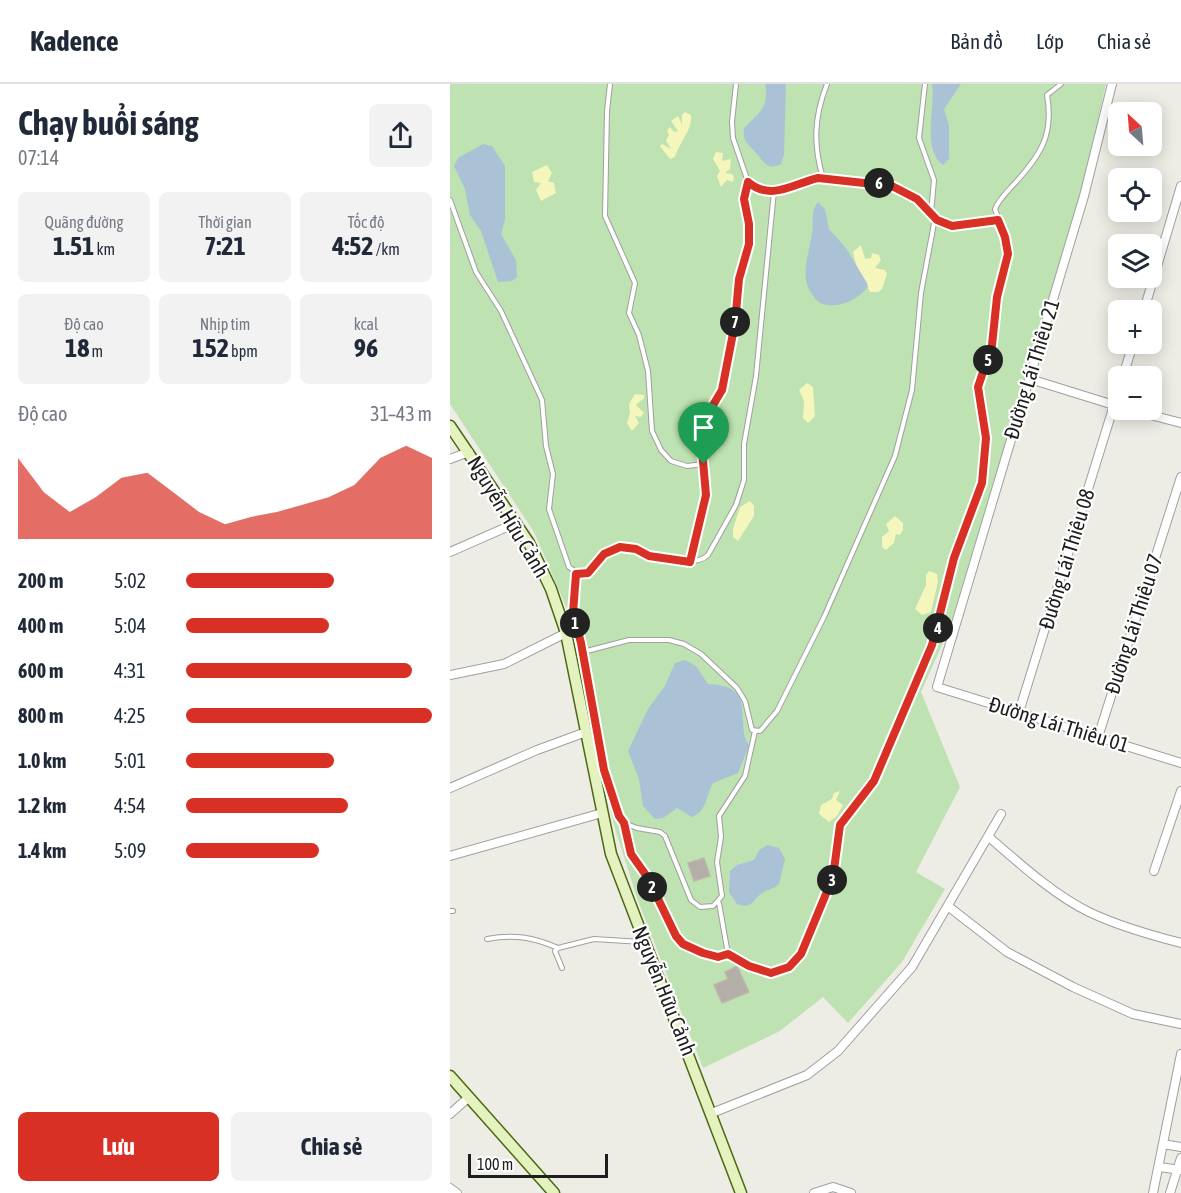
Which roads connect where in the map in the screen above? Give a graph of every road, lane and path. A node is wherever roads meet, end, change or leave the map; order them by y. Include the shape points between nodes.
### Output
1 (610, 84) edge
2 (736, 84) edge
3 (827, 84) edge
4 (925, 84) edge
5 (1061, 84) edge
6 (1112, 84) edge
7 (823, 178) junction
8 (748, 182) junction
9 (1181, 186) edge
10 (774, 191) junction
11 (450, 200) edge
12 (933, 216) junction
13 (998, 220) junction
14 (1147, 300) edge
15 (1030, 379) junction
16 (1108, 403) edge
17 (1162, 418) edge
18 (1113, 420) edge
19 (1181, 423) edge
20 (450, 426) edge
21 (469, 452) junction
22 (450, 459) edge
23 (704, 464) junction
24 (1181, 477) edge
25 (516, 523) junction
26 (450, 552) edge
27 (690, 562) junction
28 (576, 574) junction
29 (566, 633) junction
30 (583, 652) junction
31 (450, 675) edge
32 (937, 687) joint
33 (1019, 712) junction
34 (755, 731) junction
35 (586, 732) junction
36 (1098, 737) junction
37 (1181, 763) edge
38 (450, 788) edge
39 (1181, 791) edge
40 (602, 813) junction
41 (1002, 813) dead end
42 (624, 823) junction
43 (990, 838) junction
44 (450, 856) edge
45 (1154, 871) dead end
46 (718, 902) junction
47 (949, 907) junction
48 (487, 939) dead end
49 (645, 943) junction
50 (1181, 943) edge
51 (558, 948) junction
52 (728, 954) junction
53 (562, 968) dead end
54 (1181, 1024) edge
55 (1181, 1054) edge
56 (450, 1076) edge
57 (469, 1097) junction
58 (712, 1113) junction
59 (450, 1114) edge
60 (1163, 1144) junction
61 (1181, 1147) edge
62 (1181, 1158) edge
63 (1159, 1167) junction
64 (1180, 1170) edge
65 (450, 1188) edge
66 (457, 1193) edge
67 (554, 1193) edge
68 (741, 1193) edge
69 (814, 1193) edge
70 (851, 1193) edge
71 (1153, 1193) edge
72 (1170, 1193) edge

1 - 23 lane via 605,216 635,283 628,313 646,363 652,431 660,450 671,461 687,466
2 - 8 lane via 732,130
3 - 7 lane via 816,120 817,156
4 - 12 lane via 919,138 934,180
5 - 13 lane via 1047,95 1051,118 1042,146 996,206
6 - 15 street, Đường Lái Thiêu 21 via 1084,196
7 - 10 lane
7 - 12 lane via 892,186 917,199
8 - 10 lane via 759,189
8 - 23 lane via 744,199 749,244 739,279 722,390 700,427
9 - 14 street
10 - 27 lane via 742,489 708,555 699,562
11 - 28 lane via 476,272 504,317 542,400 553,474 549,509 569,567
12 - 13 lane via 958,227
12 - 34 lane via 912,390 895,456 842,578 777,711 765,728
13 - 52 lane via 1008,254 997,297 992,345 978,387 986,431 985,468 949,575 936,634 874,781 840,825 833,877 799,957 789,967 774,973 749,966
15 - 16 street
15 - 32 street, Đường Lái Thiêu 21
17 - 19 street
18 - 33 street, Đường Lái Thiêu 08
20 - 21 street, Nguyễn Hữu Cảnh
21 - 22 street
21 - 25 street, Nguyễn Hữu Cảnh
23 - 27 lane via 704,507
24 - 36 street, Đường Lái Thiêu 07
25 - 26 street
25 - 29 street, Nguyễn Hữu Cảnh via 550,589
27 - 28 lane via 620,547 604,554 588,573
28 - 30 lane via 573,613
29 - 31 street via 504,664
29 - 35 street, Nguyễn Hữu Cảnh
30 - 34 lane via 629,640 669,640 691,647 741,693
30 - 42 lane via 604,770
32 - 33 street, Đường Lái Thiêu 01
33 - 36 street, Đường Lái Thiêu 01
34 - 46 lane via 745,776 719,816 717,862 723,892
35 - 38 street
35 - 40 street, Nguyễn Hữu Cảnh
36 - 37 street, Đường Lái Thiêu 01
39 - 45 street
40 - 44 street
40 - 49 street, Nguyễn Hữu Cảnh via 618,875
41 - 43 street
42 - 46 lane via 665,836 693,903 704,908
42 - 52 lane via 631,854 648,878 679,940 708,955
43 - 47 street
43 - 50 street via 1088,911
46 - 52 lane
47 - 54 street via 1007,952 1073,987 1133,1014
47 - 58 street via 912,967 838,1050 807,1075
48 - 51 lane via 514,935
49 - 51 lane via 594,939
49 - 58 street, Nguyễn Hữu Cảnh
51 - 53 lane via 555,951
55 - 60 street
56 - 57 street
57 - 59 street
57 - 67 street
58 - 68 street, Nguyễn Hữu Cảnh
60 - 61 street
60 - 63 street
62 - 64 street
63 - 64 street
63 - 71 street
64 - 72 street
65 - 66 street
69 - 70 street via 833,1187

